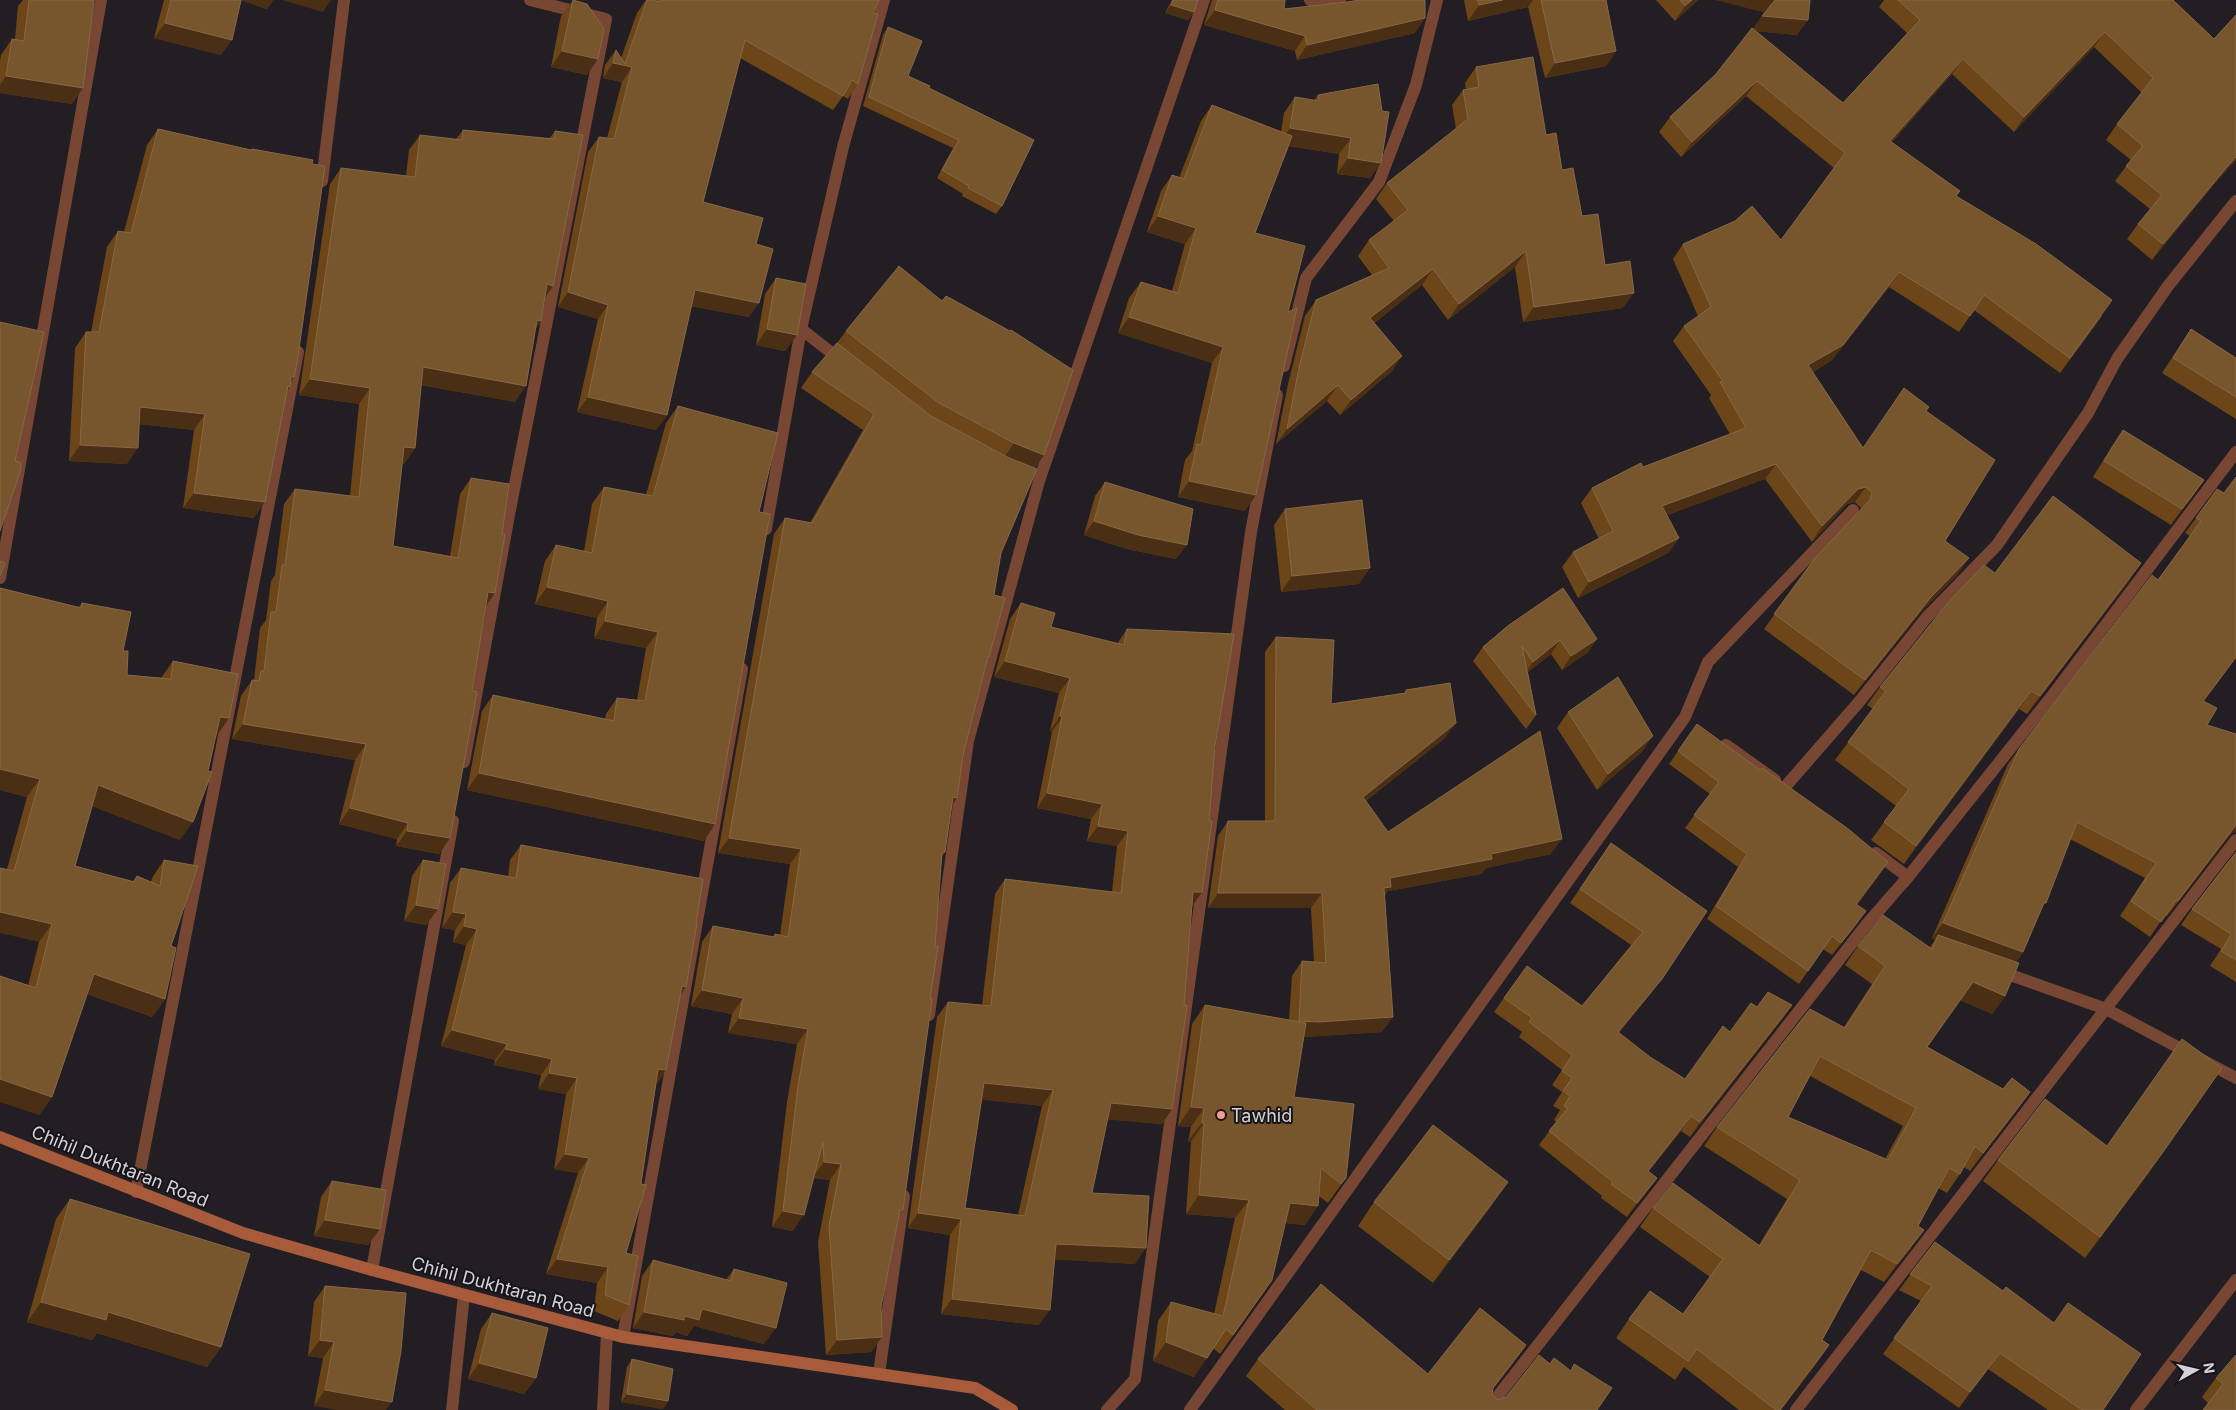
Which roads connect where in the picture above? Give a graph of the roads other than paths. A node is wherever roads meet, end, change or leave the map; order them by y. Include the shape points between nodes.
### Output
1 (101, 0) edge
2 (344, 0) edge
3 (530, 0) edge
4 (884, 0) edge
5 (1204, 0) edge
6 (1310, 0) edge
7 (1340, 0) edge
8 (1437, 0) edge
9 (320, 197) edge
10 (2236, 202) edge
11 (801, 329) junction
12 (300, 341) edge
13 (854, 371) edge
14 (2236, 452) edge
15 (1023, 475) edge
16 (1039, 481) junction
17 (1853, 510) edge
18 (764, 542) edge
19 (0, 578) edge
20 (744, 659) edge
21 (1716, 738) edge
22 (463, 770) edge
23 (456, 809) edge
24 (2236, 840) edge
25 (1862, 843) edge
26 (1908, 877) junction
27 (1986, 966) edge
28 (2106, 1009) junction
29 (927, 1026) edge
30 (2236, 1078) edge
31 (0, 1137) edge
32 (906, 1181) edge
33 (136, 1192) junction
34 (372, 1270) junction
35 (2236, 1280) edge
36 (464, 1295) junction
37 (607, 1333) junction
38 (623, 1337) junction
39 (879, 1374) junction
40 (452, 1410) edge
41 (603, 1410) edge
42 (1012, 1410) edge
43 (1107, 1410) edge
44 (1190, 1410) edge
45 (1486, 1410) edge
46 (1796, 1410) edge
47 (2136, 1410) edge

1 - 19 street
2 - 9 street
3 - 22 street via 606,19 509,515
4 - 11 street via 843,147
5 - 16 street
6 - 7 street via 1321,4
8 - 43 street via 1416,84 1379,182 1306,278 1280,382 1251,532 1134,1379
10 - 21 street via 2168,286 2123,351 2088,413 1997,545 1927,617 1789,790
11 - 13 street
11 - 18 street
12 - 33 street
14 - 26 street via 2052,696
15 - 16 street
16 - 29 street via 968,741
17 - 44 street via 1708,662 1689,719
20 - 38 street
23 - 34 street
24 - 28 street
25 - 26 street
26 - 45 street
27 - 28 street
28 - 30 street
28 - 46 street
31 - 33 street, Chihil Dukhtaran Road
32 - 39 street
33 - 34 street, Chihil Dukhtaran Road via 243,1233
34 - 36 street, Chihil Dukhtaran Road
35 - 47 street
36 - 37 street, Chihil Dukhtaran Road
36 - 40 street
37 - 38 street, Chihil Dukhtaran Road
37 - 41 street
38 - 39 street, Chihil Dukhtaran Road
39 - 42 street, Chihil Dukhtaran Road via 975,1388

